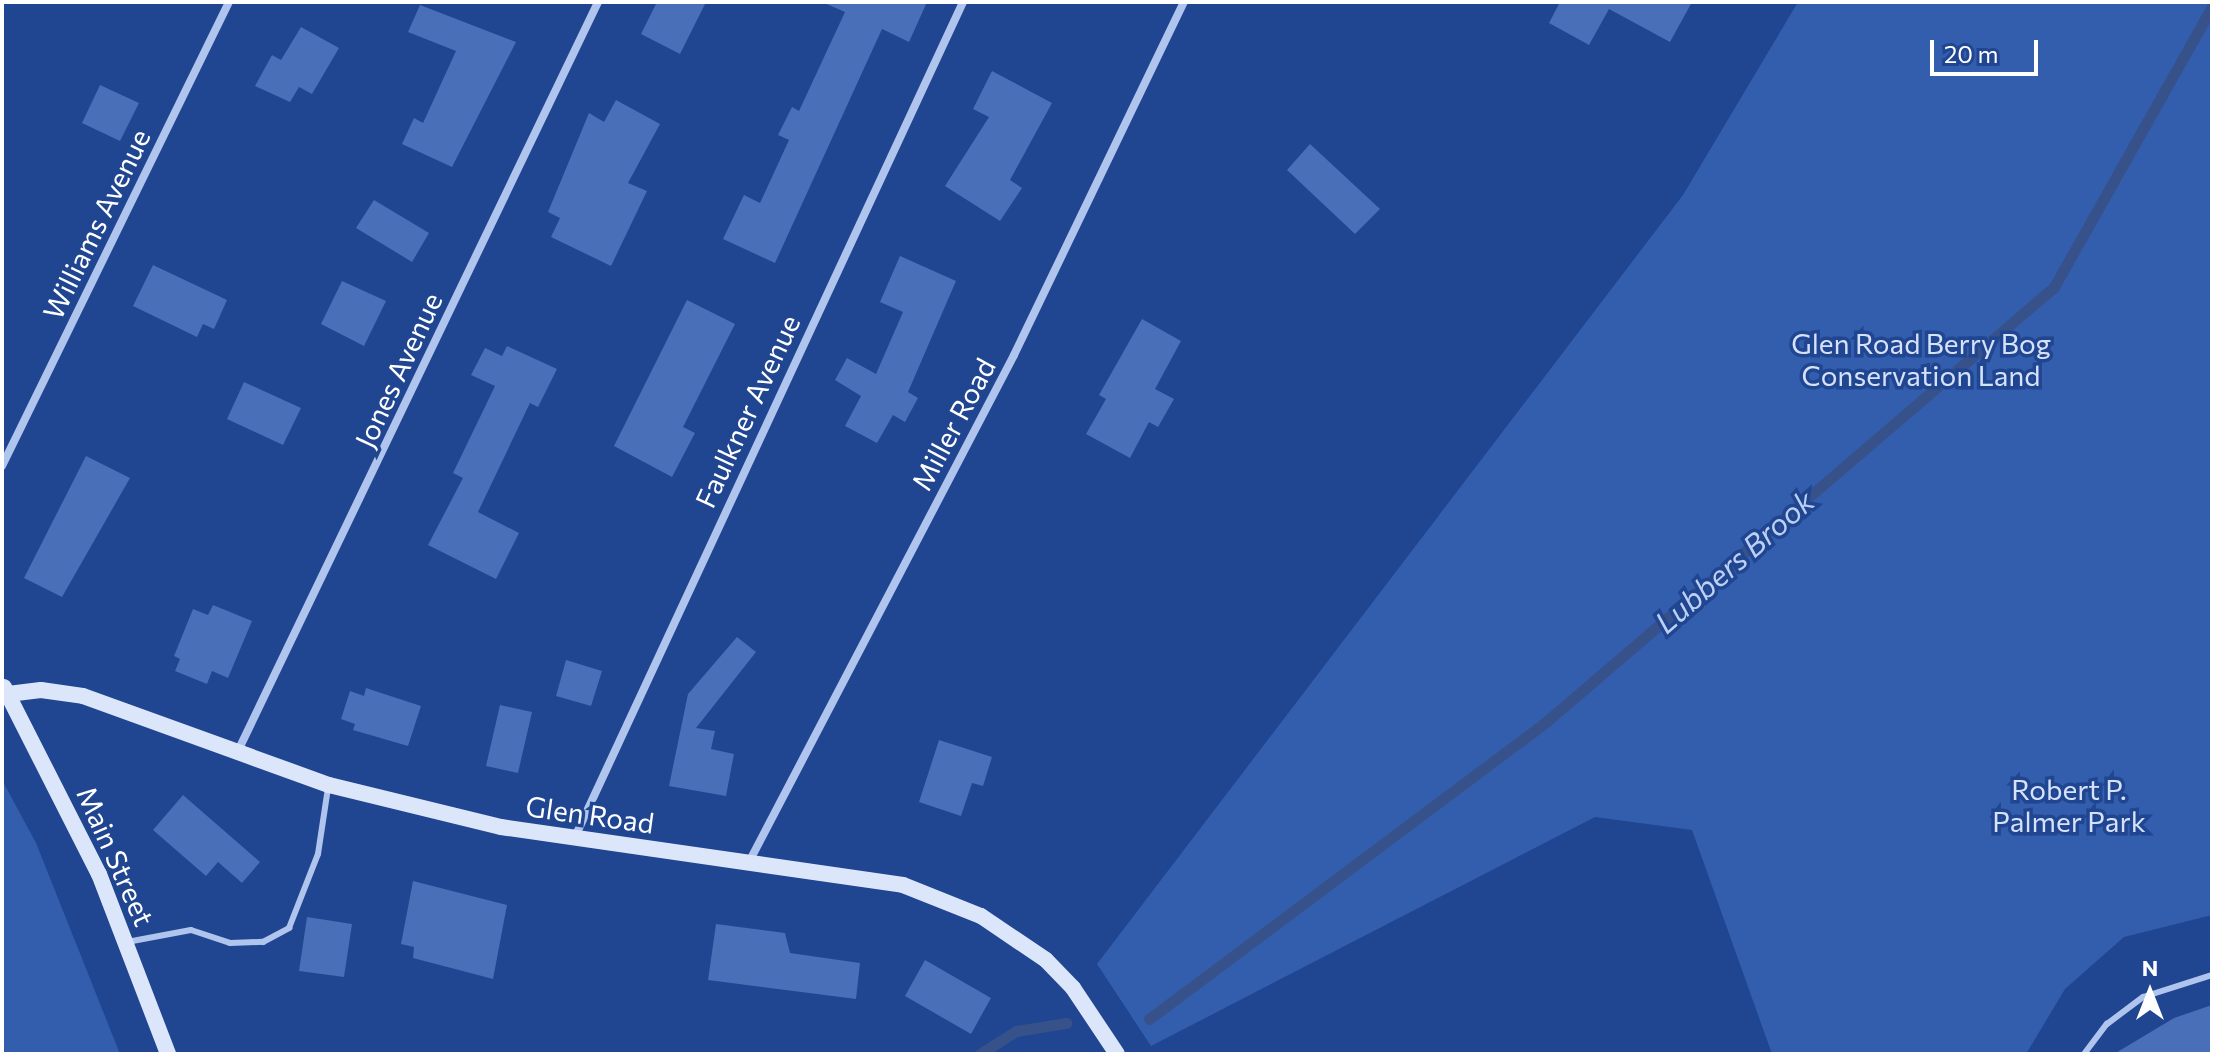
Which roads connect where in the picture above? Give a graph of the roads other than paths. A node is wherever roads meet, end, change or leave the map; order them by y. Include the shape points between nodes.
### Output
1 (229, 2) edge
2 (598, 2) edge
3 (963, 2) edge
4 (1184, 2) edge
5 (2, 466) edge
6 (5, 690) edge
7 (236, 755) junction
8 (329, 785) junction
9 (574, 839) junction
10 (749, 862) junction
11 (127, 942) junction
12 (2212, 975) edge
13 (168, 1054) edge
14 (1117, 1054) edge
15 (2084, 1054) edge

1 - 5 street, Williams Avenue
2 - 7 street, Jones Avenue
3 - 9 street, Faulkner Avenue
4 - 10 street, Miller Road via 1014,355
6 - 7 street, Glen Road via 92,698
6 - 11 street, Main Street
7 - 8 street, Glen Road
8 - 9 street, Glen Road
8 - 11 lane via 318,854 289,928 263,942 230,943 191,930
9 - 10 street, Glen Road
10 - 14 street, Glen Road via 868,877 981,916 1036,952 1073,988
11 - 13 street, Main Street
12 - 15 lane via 2143,997 2107,1024

